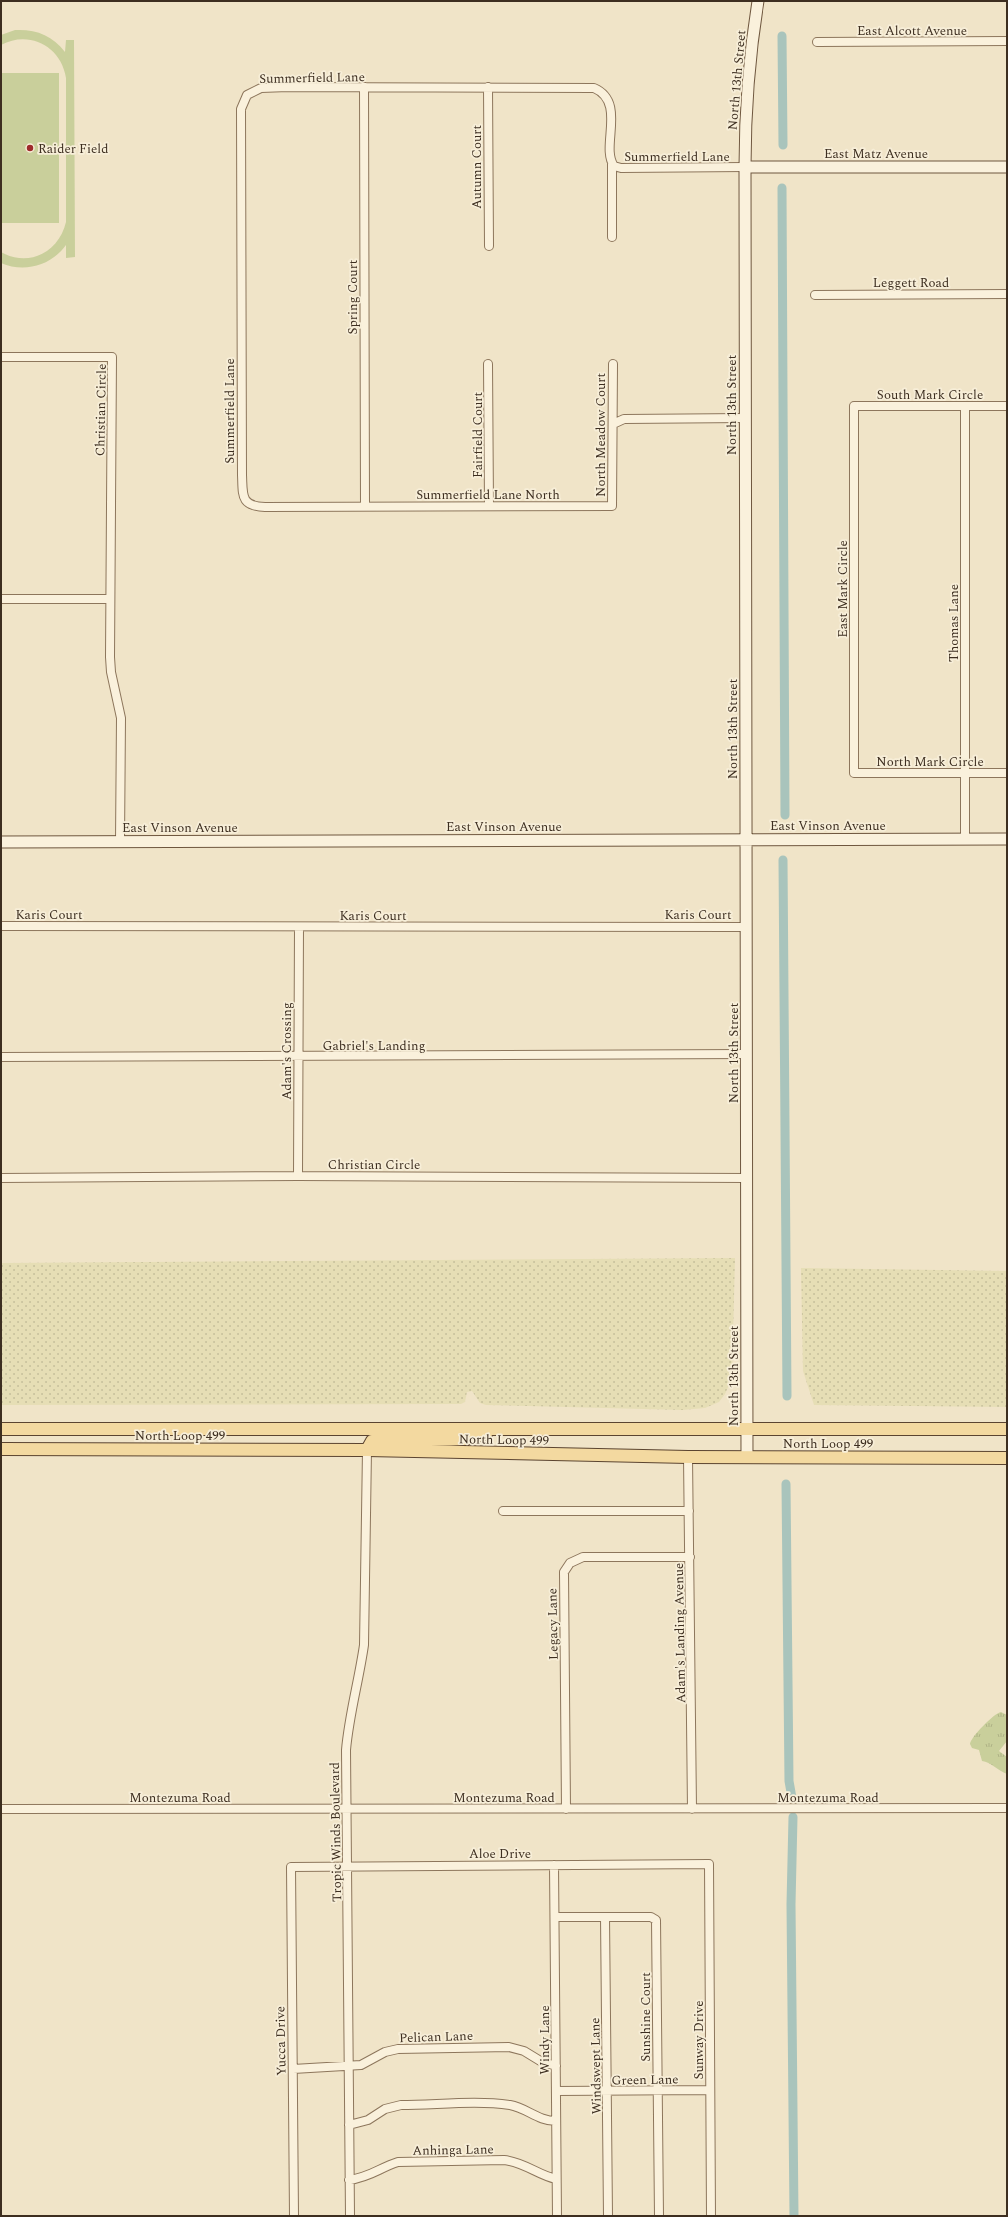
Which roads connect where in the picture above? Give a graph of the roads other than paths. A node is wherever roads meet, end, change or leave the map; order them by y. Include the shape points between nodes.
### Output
1 (758, 1) edge
2 (1007, 41) edge
3 (817, 42) dead end
4 (488, 87) junction
5 (364, 88) junction
6 (612, 164) junction
7 (744, 167) junction
8 (1007, 167) edge
9 (612, 237) dead end
10 (489, 246) dead end
11 (1007, 294) edge
12 (815, 295) dead end
13 (1, 358) edge
14 (488, 364) dead end
15 (613, 364) dead end
16 (854, 406) joint
17 (965, 406) junction
18 (1007, 406) edge
19 (745, 418) junction
20 (613, 424) junction
21 (365, 506) junction
22 (489, 506) junction
23 (612, 506) joint
24 (1, 599) edge
25 (110, 599) junction
26 (854, 773) joint
27 (964, 773) junction
28 (1007, 773) edge
29 (746, 839) junction
30 (965, 839) junction
31 (1007, 839) edge
32 (1, 842) edge
33 (120, 842) junction
34 (1, 926) edge
35 (299, 927) junction
36 (746, 927) junction
37 (747, 1054) junction
38 (1, 1057) edge
39 (299, 1057) junction
40 (298, 1176) junction
41 (1, 1178) edge
42 (747, 1178) junction
43 (747, 1427) junction
44 (515, 1428) junction
45 (1, 1429) edge
46 (1007, 1429) edge
47 (1, 1449) edge
48 (367, 1450) junction
49 (688, 1457) junction
50 (747, 1457) junction
51 (1007, 1458) edge
52 (503, 1511) dead end
53 (689, 1511) junction
54 (690, 1557) junction
55 (1, 1808) edge
56 (1007, 1808) edge
57 (345, 1809) junction
58 (566, 1809) junction
59 (692, 1809) junction
60 (709, 1864) joint
61 (554, 1865) junction
62 (291, 1866) joint
63 (346, 1866) junction
64 (555, 1917) junction
65 (605, 1917) junction
66 (349, 2066) junction
67 (556, 2066) junction
68 (293, 2069) junction
69 (710, 2090) junction
70 (607, 2091) junction
71 (658, 2091) junction
72 (556, 2092) junction
73 (556, 2121) junction
74 (349, 2125) junction
75 (349, 2180) junction
76 (556, 2180) junction
77 (294, 2216) edge
78 (350, 2216) edge
79 (556, 2216) edge
80 (608, 2216) edge
81 (659, 2216) edge
82 (711, 2216) edge

1 - 7 street, North 13th Street via 749,58
2 - 3 street, East Alcott Avenue
4 - 5 street, Summerfield Lane
4 - 6 street, Summerfield Lane via 585,87 602,91 610,104
4 - 10 street, Autumn Court
5 - 21 street, Spring Court
5 - 21 street, Summerfield Lane via 261,88 248,94 241,109 241,265 244,498 247,503 258,507
6 - 7 street, Summerfield Lane via 621,168
6 - 9 street
7 - 8 street, East Matz Avenue
7 - 19 street, North 13th Street
11 - 12 street, Leggett Road
13 - 25 street, Christian Circle via 112,357
14 - 22 street, Fairfield Court
15 - 20 street, North Meadow Court
16 - 17 street, South Mark Circle
16 - 26 street, East Mark Circle
17 - 18 street, South Mark Circle
17 - 27 street, Thomas Lane
19 - 20 street via 624,419
19 - 29 street, North 13th Street
20 - 23 street, North Meadow Court
21 - 22 street, Summerfield Lane North
22 - 23 street, Summerfield Lane North
24 - 25 street
25 - 33 street via 110,672 121,718
26 - 27 street, North Mark Circle
27 - 28 street, North Mark Circle
27 - 30 street, Thomas Lane
29 - 30 street, East Vinson Avenue
29 - 33 street, East Vinson Avenue
29 - 36 street, North 13th Street
30 - 31 street, East Vinson Avenue
32 - 33 street, East Vinson Avenue
34 - 35 street, Karis Court
35 - 36 street, Karis Court
35 - 39 street, Adam's Crossing
36 - 37 street, North 13th Street
37 - 39 street, Gabriel's Landing
37 - 42 street, North 13th Street
38 - 39 street, Gabriel's Landing
39 - 40 street, Adam's Crossing
40 - 41 street, Christian Circle
40 - 42 street, Christian Circle
42 - 43 street, North 13th Street
43 - 44 main road, North Loop 499
43 - 46 main road, North Loop 499
43 - 50 street, North 13th Street
44 - 45 main road, North Loop 499
44 - 48 main road via 465,1439 372,1441
47 - 48 main road, North Loop 499
48 - 49 main road, North Loop 499
48 - 57 street, Tropic Winds Boulevard via 364,1645 348,1726
49 - 50 main road, North Loop 499
49 - 53 street, Adam's Landing Avenue
50 - 51 main road, North Loop 499
52 - 53 street
53 - 54 street, Adam's Landing Avenue
54 - 58 street, Legacy Lane via 583,1557 570,1563 564,1572
54 - 59 street, Adam's Landing Avenue
55 - 57 street, Montezuma Road
56 - 59 street, Montezuma Road
57 - 58 street, Montezuma Road
57 - 63 street, Tropic Winds Boulevard
58 - 59 street, Montezuma Road
60 - 61 street, Aloe Drive
60 - 69 street, Sunway Drive
61 - 63 street, Aloe Drive
61 - 64 street, Windy Lane
62 - 63 street, Aloe Drive
62 - 68 street, Yucca Drive
63 - 66 street, Tropic Winds Boulevard
64 - 65 street, Sunshine Court
64 - 67 street, Windy Lane
65 - 70 street, Windswept Lane
65 - 71 street, Sunshine Court via 651,1917 656,1920
66 - 67 street, Pelican Lane via 369,2063 385,2052 398,2049 483,2047 517,2049
66 - 68 street, Pelican Lane
66 - 74 street, Tropic Winds Boulevard
67 - 72 street, Windy Lane
68 - 77 street, Yucca Drive
69 - 71 street, Green Lane
69 - 82 street, Sunway Drive
70 - 71 street, Green Lane
70 - 72 street, Green Lane
70 - 80 street, Windswept Lane
71 - 81 street, Sunshine Court
72 - 73 street, Windy Lane
73 - 74 street via 543,2120 526,2110 508,2105 401,2105 385,2109 368,2120
73 - 76 street, Windy Lane
74 - 75 street, Tropic Winds Boulevard
75 - 76 street, Anhinga Lane via 368,2177 398,2162 497,2160 521,2163
75 - 78 street, Tropic Winds Boulevard
76 - 79 street, Windy Lane

